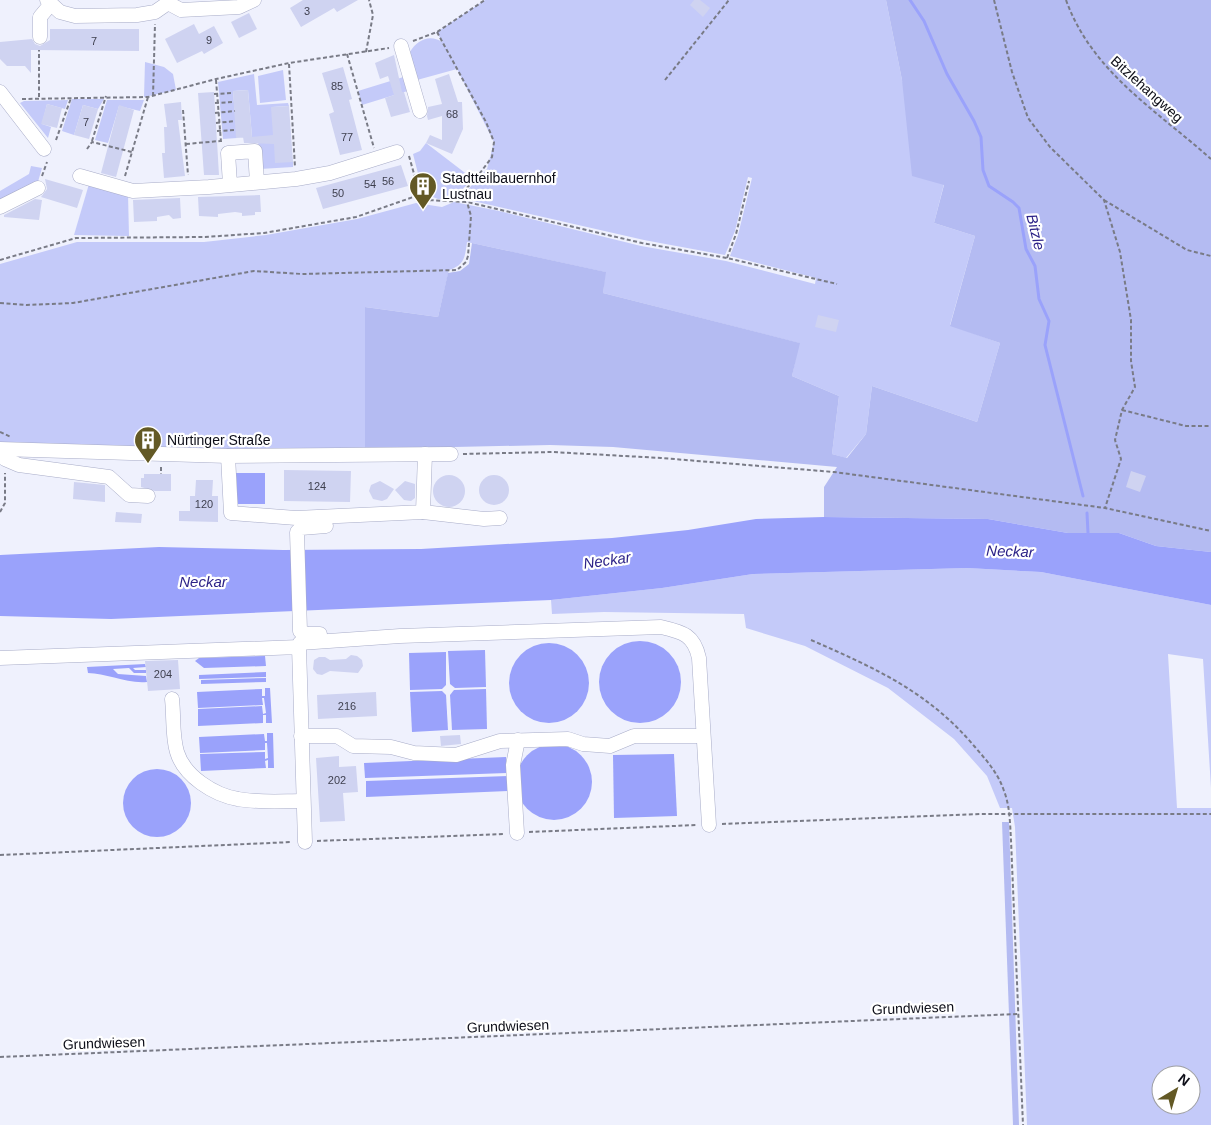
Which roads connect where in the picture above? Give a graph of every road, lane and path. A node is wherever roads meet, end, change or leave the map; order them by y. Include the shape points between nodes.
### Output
1 (254, 0) edge
2 (369, 0) edge
3 (485, 0) edge
4 (729, 0) edge
5 (994, 0) edge
6 (1066, 0) edge
7 (168, 1) edge
8 (49, 3) edge
9 (155, 12) junction
10 (437, 32) junction
11 (40, 37) joint
12 (401, 46) junction
13 (366, 52) junction
14 (347, 54) junction
15 (289, 63) junction
16 (216, 79) junction
17 (665, 80) dead end
18 (0, 92) edge
19 (233, 93) dead end
20 (215, 94) junction
21 (106, 96) junction
22 (152, 96) junction
23 (71, 97) junction
24 (148, 97) junction
25 (39, 98) junction
26 (234, 102) dead end
27 (216, 103) junction
28 (12, 105) junction
29 (62, 110) dead end
30 (183, 110) dead end
31 (420, 111) dead end
32 (66, 112) junction
33 (235, 112) dead end
34 (217, 113) junction
35 (235, 121) dead end
36 (58, 122) dead end
37 (62, 122) junction
38 (217, 122) junction
39 (236, 130) dead end
40 (218, 131) junction
41 (56, 140) dead end
42 (220, 141) junction
43 (92, 142) junction
44 (185, 144) junction
45 (221, 145) dead end
46 (87, 149) dead end
47 (47, 151) joint
48 (132, 152) junction
49 (403, 152) joint
50 (377, 159) junction
51 (1211, 159) edge
52 (44, 173) dead end
53 (126, 174) dead end
54 (80, 176) dead end
55 (296, 179) junction
56 (749, 181) dead end
57 (257, 182) junction
58 (230, 184) junction
59 (38, 188) dead end
60 (189, 188) junction
61 (420, 195) junction
62 (1104, 200) junction
63 (453, 201) junction
64 (467, 202) junction
65 (0, 207) edge
66 (1211, 256) edge
67 (727, 258) junction
68 (0, 260) edge
69 (837, 284) dead end
70 (0, 302) edge
71 (1122, 410) junction
72 (1211, 426) edge
73 (2, 454) edge
74 (425, 454) junction
75 (451, 454) joint
76 (228, 456) junction
77 (148, 496) dead end
78 (1105, 508) junction
79 (0, 512) edge
80 (423, 512) junction
81 (356, 514) junction
82 (500, 518) dead end
83 (1211, 531) edge
84 (386, 637) junction
85 (811, 640) dead end
86 (299, 647) junction
87 (0, 658) edge
88 (172, 699) dead end
89 (301, 736) junction
90 (703, 736) junction
91 (518, 740) junction
92 (303, 801) junction
93 (1211, 814) edge
94 (1009, 815) junction
95 (709, 825) dead end
96 (517, 833) dead end
97 (305, 842) dead end
98 (1018, 1014) junction
99 (0, 1057) edge
100 (1022, 1125) edge

1 - 7 street via 239,7 181,10
2 - 13 path via 373,15
3 - 10 path
4 - 17 path
5 - 62 path via 1012,72 1028,118 1050,148
6 - 51 path, Bitzlehangweg via 1086,42 1113,75
7 - 9 street
8 - 9 street via 60,12 75,16
8 - 11 street via 40,17
9 - 22 path
10 - 12 path
10 - 63 path via 494,142 492,157
11 - 25 path
12 - 13 path
12 - 31 street
13 - 14 path
14 - 15 path
14 - 50 path
15 - 16 path
15 - 55 path
16 - 20 path
16 - 22 path
18 - 28 street
19 - 20 path
20 - 27 path
21 - 23 path
21 - 24 path
21 - 43 path
22 - 24 path
23 - 25 path
23 - 32 path
24 - 48 path
25 - 28 path via 22,99
26 - 27 path
27 - 34 path
28 - 47 street
29 - 32 path
30 - 44 path
32 - 37 path
33 - 34 path
34 - 38 path
35 - 38 path
36 - 37 path
37 - 41 path
38 - 40 path
39 - 40 path
40 - 42 path
42 - 44 path
42 - 45 path
43 - 46 path
43 - 48 path
44 - 60 path
47 - 52 path
48 - 53 path
49 - 50 street
49 - 61 path
50 - 55 street via 335,172
54 - 60 street via 133,191
55 - 57 street
56 - 67 path
57 - 58 street
57 - 58 street via 255,151 228,153
58 - 60 street
59 - 65 street
61 - 63 path via 436,202
61 - 68 path via 356,217 264,233 76,238
62 - 66 path via 1187,250
62 - 71 path via 1120,252 1131,320 1135,387
63 - 64 path
64 - 67 path via 642,243
64 - 70 path via 471,216 468,256 457,270 302,274 254,270 73,303 27,305
67 - 69 path
71 - 72 path via 1186,426
71 - 78 path via 1115,440 1121,459
73 - 76 street
73 - 77 street via 19,465 109,477 129,495
73 - 79 path via 5,503
74 - 75 street
74 - 76 street
74 - 80 street
75 - 78 path via 552,452 806,470
76 - 81 street via 231,513 296,518
78 - 83 path
80 - 81 street
80 - 82 street
81 - 84 street via 354,521 341,525 300,528 297,532 300,630 302,634 380,630
84 - 86 street via 300,644
84 - 90 street via 661,627 681,631 696,643
85 - 94 path via 871,666 936,707 962,731 996,772 1005,792
86 - 87 street
86 - 89 street
88 - 92 street via 177,752 186,770 218,793 238,799
89 - 91 street via 338,736 353,746 456,755 500,741
89 - 92 street
90 - 91 street via 634,736 610,746 568,739
90 - 95 street
91 - 96 street via 513,765
92 - 97 street
93 - 94 path
94 - 98 path
98 - 99 path, Grundwiesen
98 - 100 path

